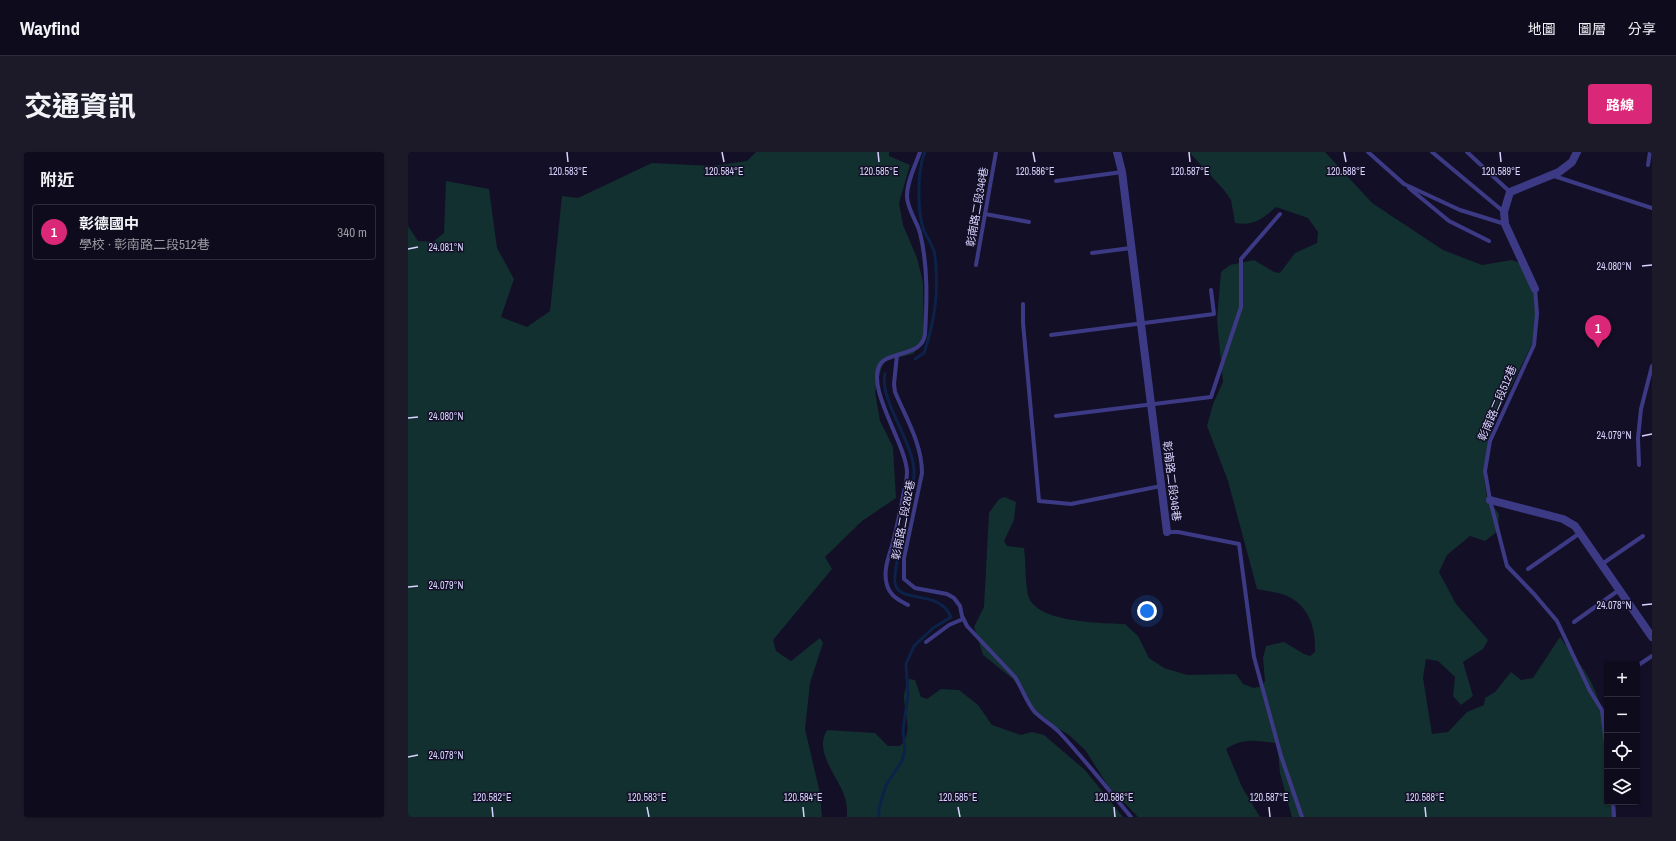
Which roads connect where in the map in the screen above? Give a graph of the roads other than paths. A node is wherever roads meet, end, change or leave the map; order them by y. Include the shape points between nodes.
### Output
1 (920, 152) edge
2 (996, 152) edge
3 (1117, 152) edge
4 (1368, 152) edge
5 (1432, 152) edge
6 (1467, 152) edge
7 (1576, 152) edge
8 (1650, 152) edge
9 (1648, 165) dead end
10 (1122, 172) junction
11 (1551, 175) junction
12 (1056, 180) dead end
13 (1404, 184) junction
14 (1510, 192) junction
15 (1652, 208) edge
16 (1504, 212) junction
17 (985, 214) junction
18 (1280, 214) dead end
19 (1029, 222) dead end
20 (1505, 224) junction
21 (1489, 241) dead end
22 (1131, 248) junction
23 (1092, 253) dead end
24 (976, 265) dead end
25 (1535, 289) joint
26 (1211, 290) dead end
27 (1023, 304) dead end
28 (1141, 323) junction
29 (1051, 335) dead end
30 (897, 355) junction
31 (1652, 366) edge
32 (1151, 403) junction
33 (1056, 416) dead end
34 (1639, 465) dead end
35 (1161, 486) junction
36 (1490, 500) junction
37 (1167, 532) joint
38 (1580, 533) junction
39 (1643, 536) dead end
40 (1602, 564) junction
41 (1528, 569) dead end
42 (1619, 590) junction
43 (908, 605) dead end
44 (963, 619) junction
45 (1574, 622) dead end
46 (1652, 637) edge
47 (926, 642) dead end
48 (1652, 656) edge
49 (1640, 664) edge
50 (1605, 733) edge
51 (1613, 805) edge
52 (1131, 817) edge
53 (1302, 817) edge
54 (1614, 817) edge

1 - 30 lane via 910,179 907,198 920,232 923,252 925,334 921,345
2 - 17 lane, 彰南路二段346巷
3 - 10 street, 彰南路二段348巷
4 - 13 lane
5 - 16 lane
6 - 14 lane
7 - 11 street via 1572,162
8 - 9 lane
10 - 12 lane
10 - 22 street, 彰南路二段348巷
11 - 14 street
11 - 15 lane
13 - 20 lane via 1460,210
13 - 21 lane via 1449,221
14 - 16 street, 彰南路二段512巷
16 - 20 street, 彰南路二段512巷
17 - 19 lane
17 - 24 lane, 彰南路二段346巷
18 - 32 lane via 1241,259 1241,307 1211,397
20 - 25 street, 彰南路二段512巷
22 - 23 lane
22 - 28 street, 彰南路二段348巷
25 - 36 lane, 彰南路二段512巷 via 1537,314 1534,345 1490,441 1485,470
26 - 28 lane via 1214,314
27 - 35 lane via 1039,501 1071,504
28 - 29 lane
28 - 32 street, 彰南路二段348巷
30 - 43 lane via 881,364 876,378 877,390 903,454 907,472 898,522 886,566 887,586 894,597
30 - 44 lane, 彰南路二段262巷 via 895,392 919,447 922,462 922,473 904,558 904,579 915,588 947,594 954,598 960,606
31 - 34 lane via 1638,438
32 - 33 lane
32 - 35 street, 彰南路二段348巷
35 - 37 street, 彰南路二段348巷
36 - 38 street via 1563,519 1575,526
36 - 50 lane, 彰南路二段512巷 via 1508,566 1557,621 1590,691 1602,710
37 - 53 lane, 彰南路二段348巷 via 1239,544 1254,657 1281,756
38 - 40 street
38 - 41 lane
39 - 40 lane
40 - 42 street
42 - 45 lane
42 - 46 street
44 - 47 lane via 949,625
44 - 52 lane, 彰南路二段262巷 via 974,635 1015,677 1036,713 1063,736
48 - 49 lane
51 - 54 lane

